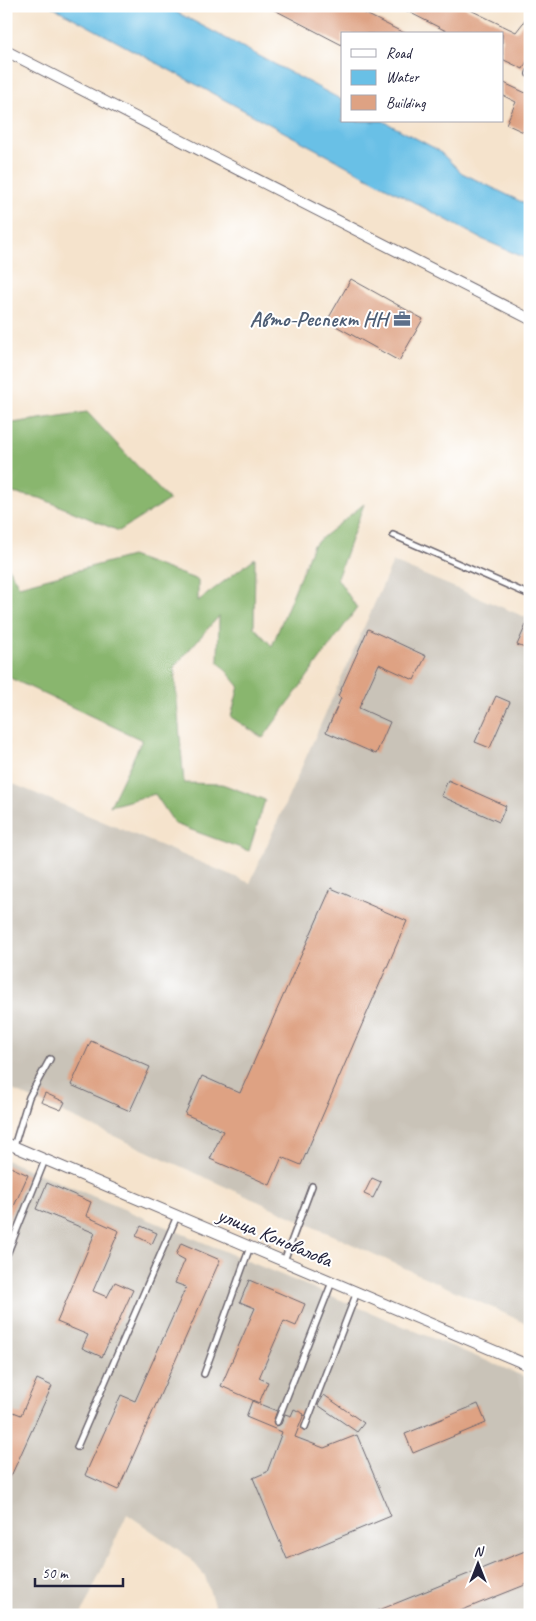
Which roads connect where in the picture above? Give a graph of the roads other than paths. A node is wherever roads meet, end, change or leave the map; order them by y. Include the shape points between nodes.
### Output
1 (6, 51) edge
2 (530, 319) edge
3 (393, 535) dead end
4 (530, 595) edge
5 (50, 1059) dead end
6 (10, 1144) edge
7 (45, 1159) junction
8 (312, 1186) dead end
9 (178, 1215) junction
10 (250, 1246) junction
11 (6, 1257) edge
12 (284, 1261) junction
13 (332, 1281) junction
14 (357, 1292) junction
15 (530, 1366) edge
16 (204, 1374) dead end
17 (277, 1422) dead end
18 (305, 1427) dead end
19 (77, 1447) dead end

1 - 2 street
3 - 4 lane
5 - 6 lane via 29,1097
6 - 7 street, улица Коновалова
7 - 9 street, улица Коновалова
7 - 11 lane
8 - 12 lane
9 - 10 street, улица Коновалова
9 - 19 lane
10 - 12 street, улица Коновалова
10 - 16 lane
12 - 13 street, улица Коновалова
13 - 14 street, улица Коновалова
13 - 17 lane
14 - 15 street, улица Коновалова
14 - 18 lane

